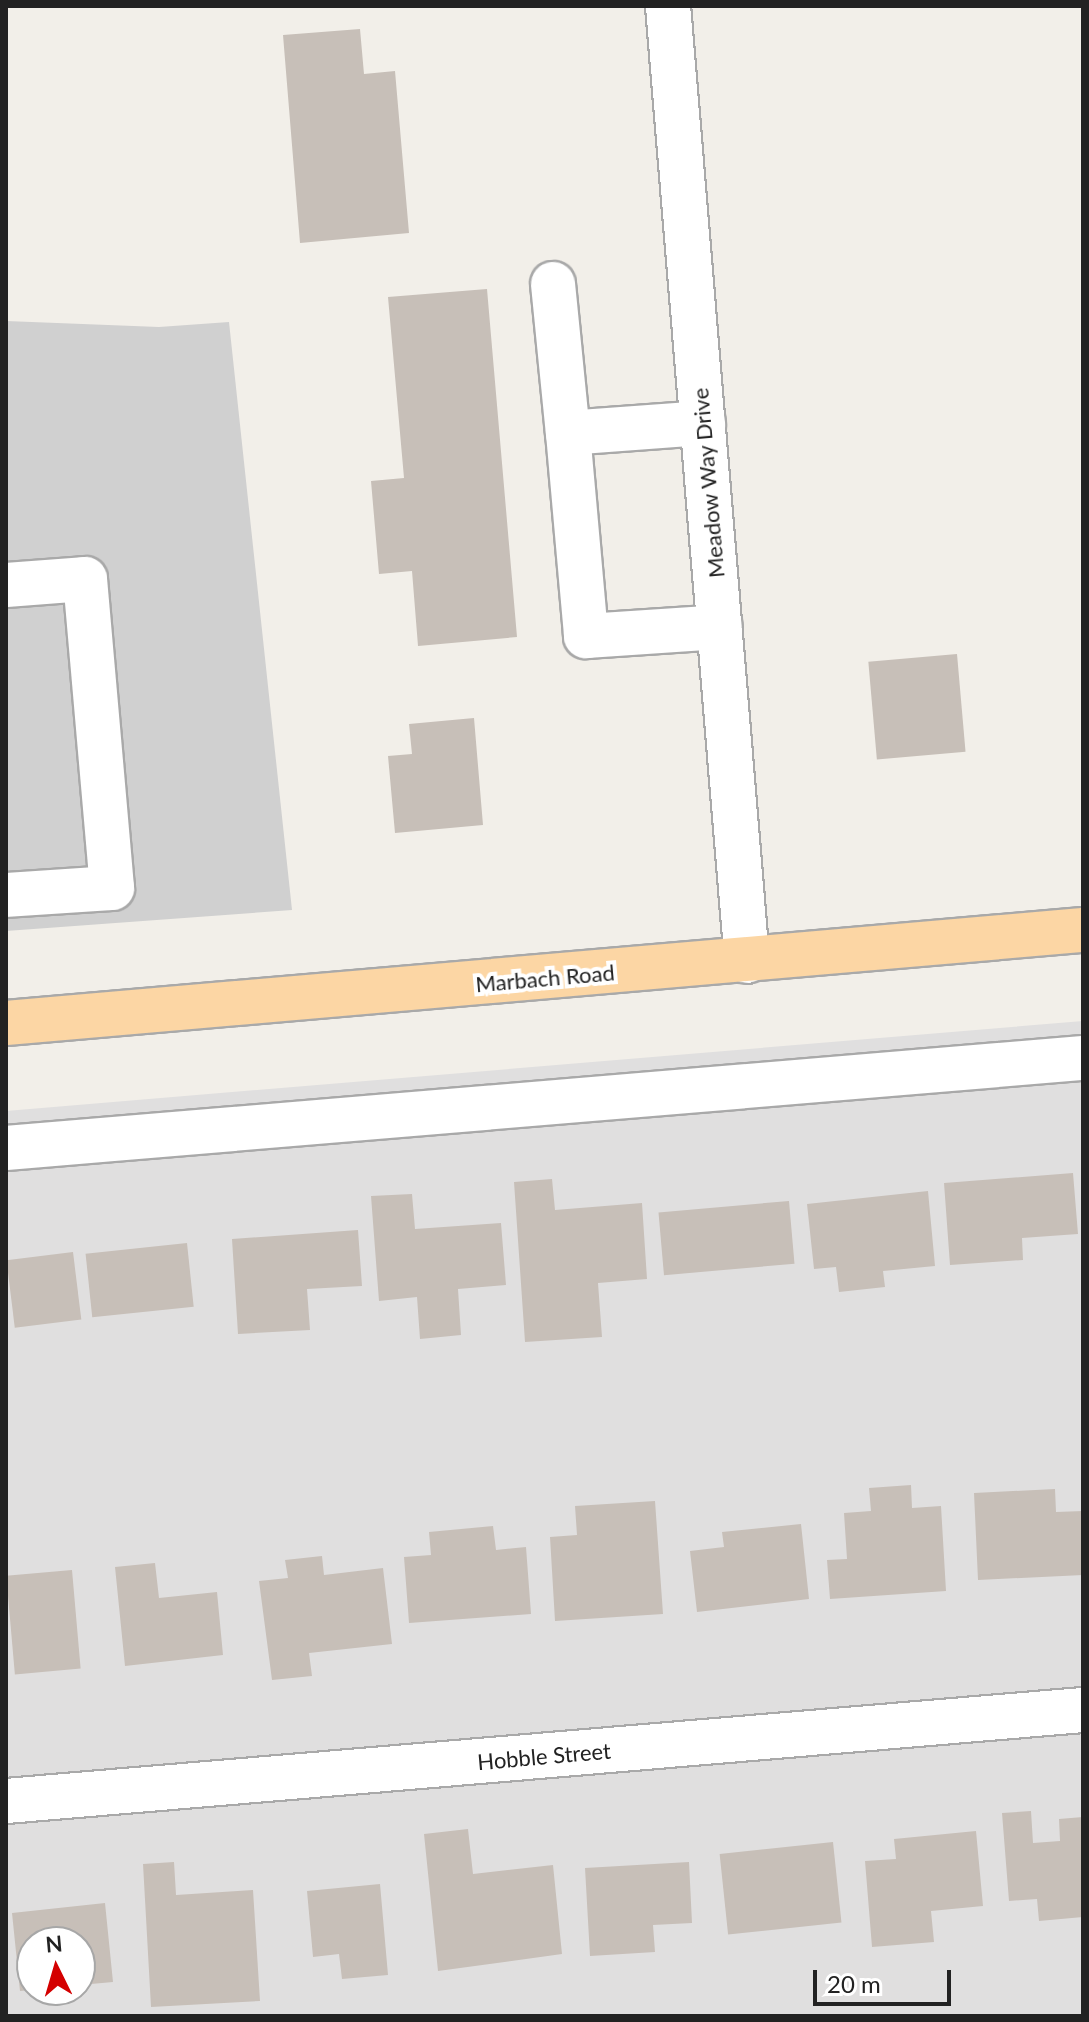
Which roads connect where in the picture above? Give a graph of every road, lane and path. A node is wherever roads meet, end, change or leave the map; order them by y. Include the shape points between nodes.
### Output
1 (669, 14) edge
2 (553, 284) dead end
3 (703, 423) junction
4 (568, 433) junction
5 (6, 585) edge
6 (720, 627) junction
7 (6, 895) edge
8 (1083, 930) edge
9 (747, 961) junction
10 (6, 1023) edge
11 (1083, 1058) edge
12 (6, 1148) edge
13 (1083, 1710) edge
14 (6, 1801) edge

1 - 3 street, Meadow Way Drive
2 - 4 street
3 - 4 street
3 - 6 street, Meadow Way Drive
4 - 6 street via 586,636
5 - 7 street via 85,579 112,888
6 - 9 street, Meadow Way Drive
8 - 9 main road, Marbach Road
9 - 10 main road, Marbach Road
11 - 12 street
13 - 14 street, Hobble Street

